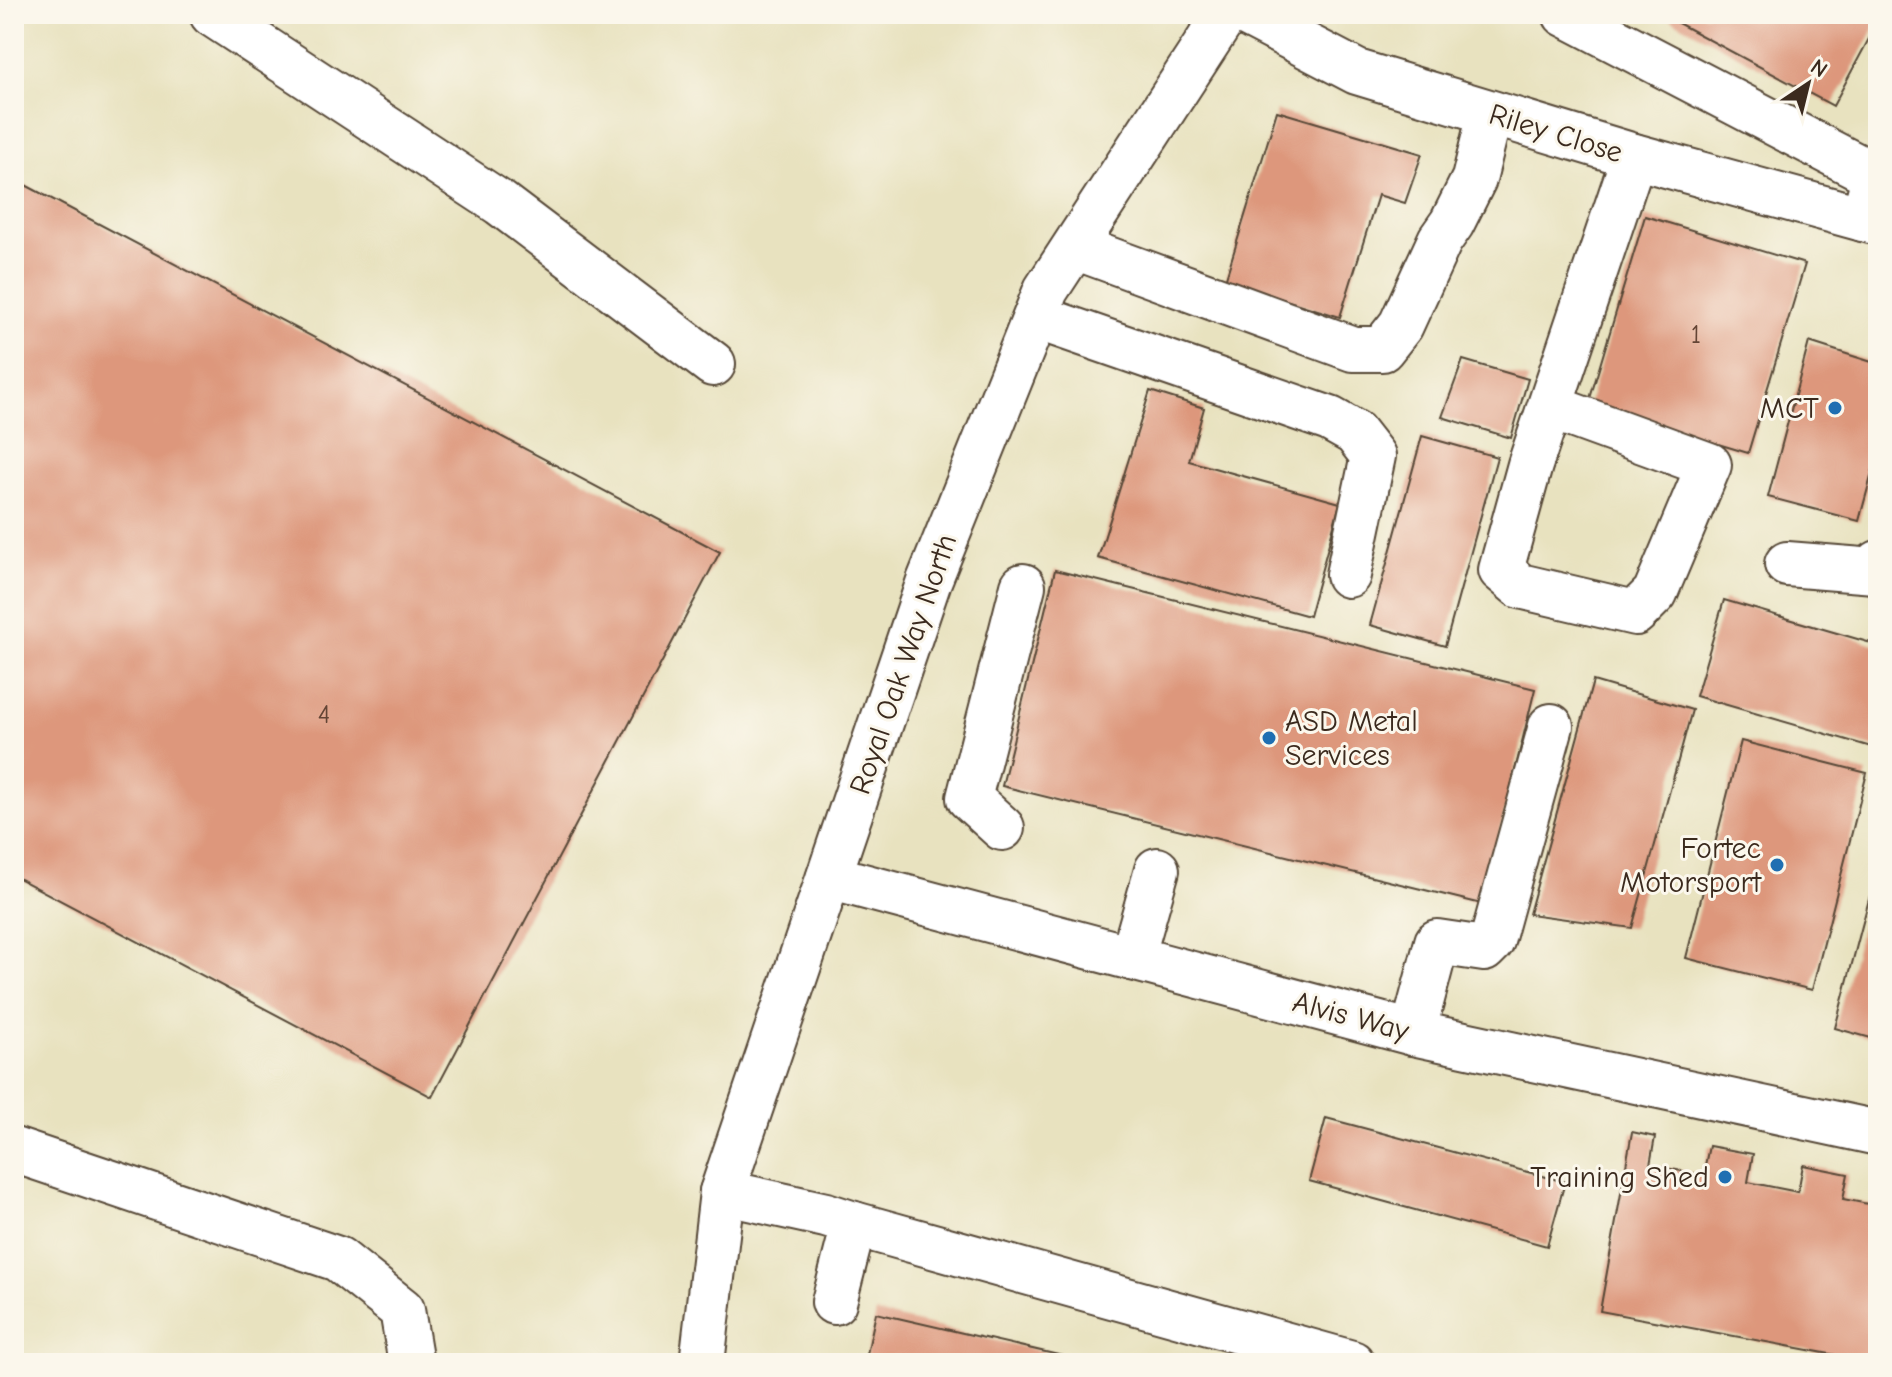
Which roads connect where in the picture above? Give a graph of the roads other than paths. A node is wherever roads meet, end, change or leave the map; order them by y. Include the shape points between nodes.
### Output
1 (212, 14) edge
2 (1226, 14) edge
3 (1246, 14) edge
4 (1565, 14) edge
5 (1490, 114) junction
6 (1634, 156) junction
7 (1871, 221) edge
8 (1075, 247) junction
9 (1036, 317) junction
10 (713, 364) dead end
11 (1550, 407) junction
12 (1878, 563) edge
13 (1787, 564) dead end
14 (1348, 575) dead end
15 (1023, 586) dead end
16 (1551, 726) dead end
17 (1002, 828) dead end
18 (1157, 870) dead end
19 (829, 877) junction
20 (1132, 958) junction
21 (1413, 1033) junction
22 (1878, 1133) edge
23 (14, 1150) edge
24 (722, 1192) junction
25 (854, 1224) junction
26 (834, 1302) dead end
27 (411, 1363) edge
28 (702, 1363) edge
29 (1352, 1363) edge

1 - 10 street via 500,203
2 - 8 street, Royal Oak Way North
3 - 5 street, Riley Close via 1357,72
4 - 7 street via 1870,173
5 - 6 street, Riley Close
5 - 8 street via 1474,179 1401,325 1382,349 1353,349
6 - 7 street, Riley Close
6 - 11 street
8 - 9 street, Royal Oak Way North via 1046,290
9 - 14 street via 1330,419 1355,433 1373,456
9 - 19 street, Royal Oak Way North via 929,581
11 - 11 street via 1501,570 1520,586 1635,613 1655,593 1709,465
12 - 13 street via 1875,571
15 - 17 street via 969,798
16 - 21 street via 1492,941 1484,949 1437,942
18 - 20 street
19 - 20 street, Alvis Way
19 - 24 street, Royal Oak Way North
20 - 21 street, Alvis Way
21 - 22 street, Alvis Way
23 - 27 street via 338,1259 402,1310
24 - 25 street
24 - 28 street, Royal Oak Way North
25 - 26 street
25 - 29 street

